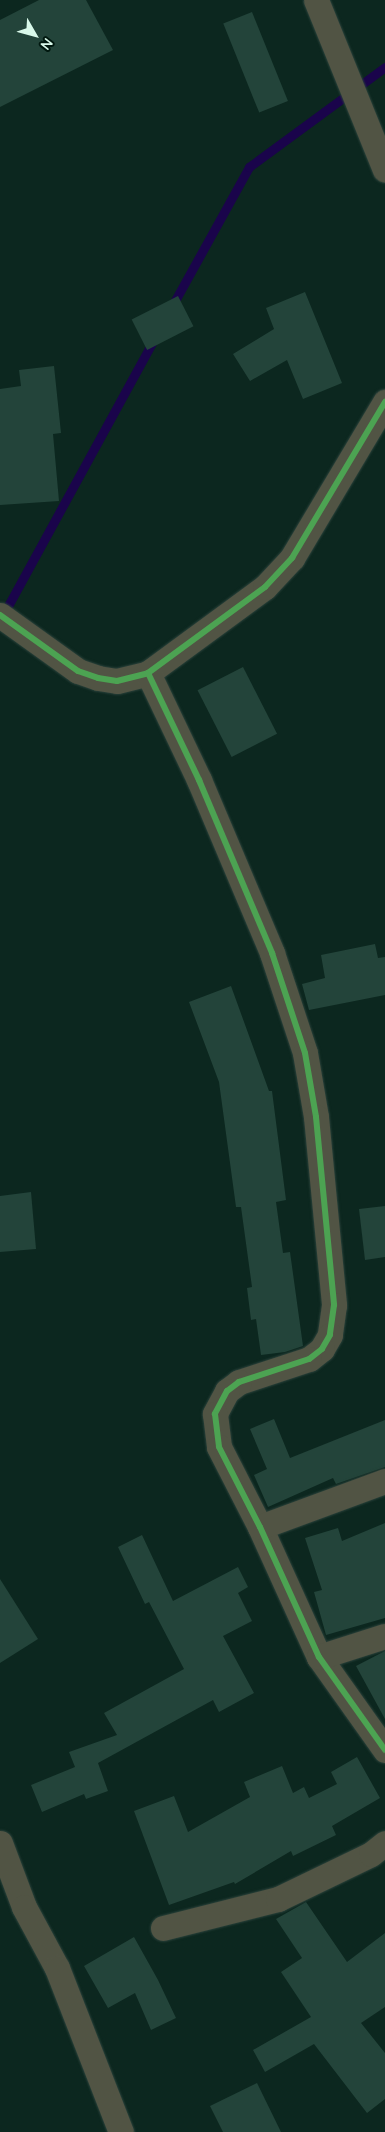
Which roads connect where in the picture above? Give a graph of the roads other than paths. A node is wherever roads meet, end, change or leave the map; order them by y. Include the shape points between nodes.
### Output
1 (316, 0) edge
2 (385, 170) edge
3 (385, 402) edge
4 (0, 615) edge
5 (148, 673) junction
6 (385, 1481) edge
7 (260, 1527) junction
8 (385, 1636) edge
9 (319, 1657) junction
10 (385, 1750) edge
11 (0, 1843) edge
12 (385, 1843) edge
13 (164, 1928) dead end
14 (120, 2132) edge

1 - 2 street
3 - 5 street via 292,558 265,587
4 - 5 street via 78,670 98,678 117,681
5 - 7 street via 199,780 272,953 305,1053 316,1117 334,1305 330,1335 322,1349 310,1359 239,1382 227,1391 215,1414 219,1447
6 - 7 street
7 - 9 street
8 - 9 street
9 - 10 street
11 - 14 street via 24,1907 57,1968
12 - 13 street via 371,1854 278,1899

